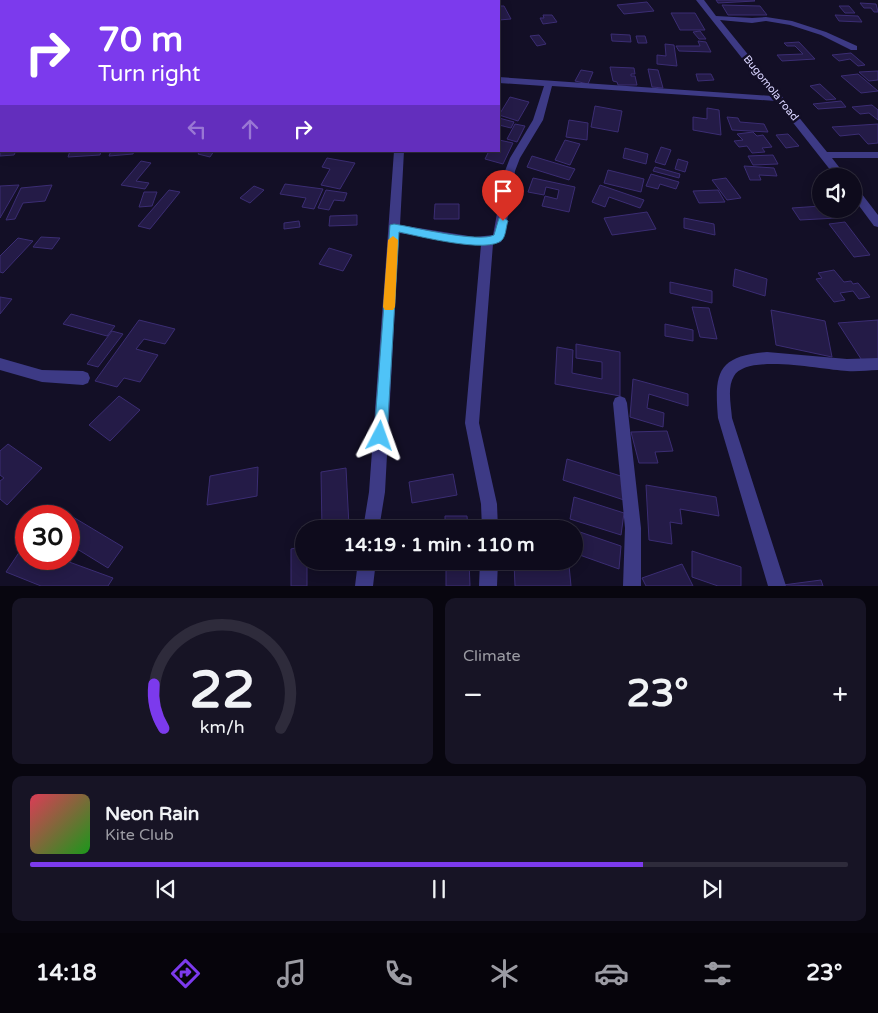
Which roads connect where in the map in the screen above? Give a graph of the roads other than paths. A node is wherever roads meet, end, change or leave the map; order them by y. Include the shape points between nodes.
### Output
1 (700, 0) edge
2 (715, 18) junction
3 (854, 48) dead end
4 (500, 80) edge
5 (549, 83) junction
6 (780, 99) junction
7 (399, 152) edge
8 (825, 155) junction
9 (878, 155) edge
10 (835, 168) edge
11 (862, 202) edge
12 (878, 223) edge
13 (394, 228) junction
14 (487, 241) junction
15 (0, 364) edge
16 (878, 364) edge
17 (83, 378) dead end
18 (620, 403) dead end
19 (372, 520) edge
20 (489, 520) edge
21 (366, 570) edge
22 (489, 570) edge
23 (364, 586) edge
24 (488, 586) edge
25 (632, 586) edge
26 (777, 586) edge

1 - 2 street, Bugomola road
2 - 3 street via 732,16 784,21 817,30
2 - 6 street, Bugomola road
4 - 5 street
5 - 6 street
5 - 14 street via 538,119 511,168 499,237
6 - 8 street, Bugomola road
7 - 13 street
8 - 9 street
8 - 10 street, Bugomola road
11 - 12 street
13 - 14 street via 475,242
13 - 19 street
14 - 20 street via 472,422 488,494
15 - 17 street via 42,376
16 - 26 street via 847,365 788,358 746,360 728,372 723,395 725,418
18 - 25 street via 633,528
21 - 23 street
22 - 24 street

